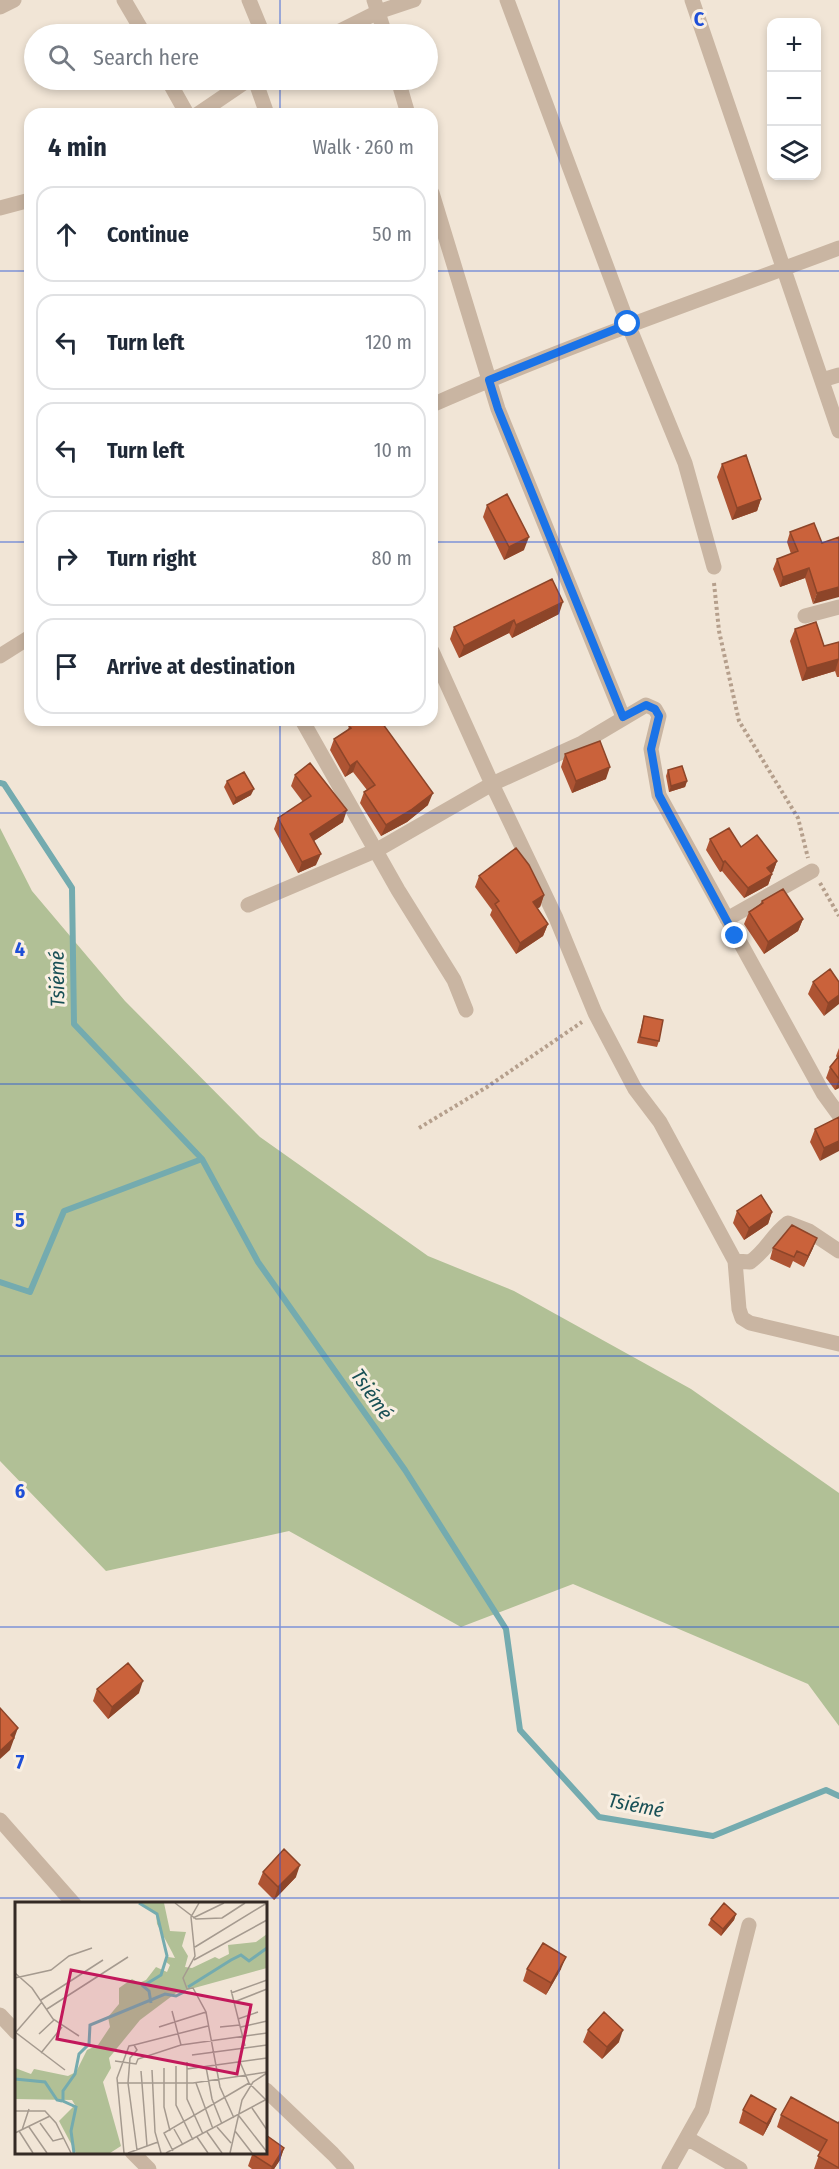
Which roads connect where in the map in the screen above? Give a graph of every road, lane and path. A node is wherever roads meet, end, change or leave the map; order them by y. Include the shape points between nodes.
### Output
1 (14, 0) edge
2 (124, 0) edge
3 (249, 0) edge
4 (414, 0) edge
5 (507, 0) edge
6 (692, 0) edge
7 (376, 6) edge
8 (0, 7) edge
9 (138, 24) edge
10 (259, 24) edge
11 (349, 24) edge
12 (382, 24) edge
13 (174, 90) edge
14 (233, 90) edge
15 (259, 90) edge
16 (401, 90) edge
17 (184, 108) edge
18 (207, 108) edge
19 (265, 108) edge
20 (406, 108) edge
21 (24, 202) edge
22 (1, 205) edge
23 (438, 213) edge
24 (839, 248) edge
25 (784, 267) junction
26 (628, 324) junction
27 (839, 375) edge
28 (489, 380) junction
29 (822, 380) junction
30 (438, 402) edge
31 (839, 431) edge
32 (714, 567) joint
33 (839, 607) edge
34 (805, 616) dead end
35 (24, 641) edge
36 (0, 656) edge
37 (438, 664) edge
38 (623, 717) junction
39 (305, 726) edge
40 (492, 784) junction
41 (377, 850) junction
42 (812, 871) junction
43 (248, 905) dead end
44 (839, 916) edge
45 (727, 919) junction
46 (466, 1010) dead end
47 (595, 1013) junction
48 (839, 1115) edge
49 (419, 1128) dead end
50 (839, 1251) edge
51 (735, 1261) junction
52 (839, 1344) edge
53 (0, 1820) edge
54 (72, 1902) edge
55 (749, 1925) dead end
56 (0, 2015) edge
57 (15, 2031) edge
58 (267, 2091) edge
59 (687, 2138) junction
60 (134, 2154) edge
61 (149, 2169) edge
62 (346, 2169) edge
63 (669, 2169) edge
64 (740, 2169) edge

1 - 8 street
2 - 9 street
3 - 10 street
4 - 7 street
5 - 26 street
6 - 25 street
7 - 11 street
7 - 12 street
13 - 17 street
14 - 18 street
15 - 19 street
16 - 20 street
21 - 22 street
23 - 28 street
24 - 25 street
25 - 26 street
25 - 29 street
26 - 28 street
26 - 32 street via 685,463
27 - 29 street
28 - 30 street
28 - 38 street
29 - 31 street
32 - 42 path via 718,630 739,721 798,818
33 - 34 street
35 - 36 street
37 - 40 street
38 - 40 street via 582,743
38 - 45 street via 646,705 659,716 651,749 659,795
39 - 41 street
40 - 41 street
40 - 47 street via 551,907
41 - 43 street
41 - 46 street via 454,980
42 - 44 path
42 - 45 street
45 - 48 street
47 - 49 path
47 - 51 street via 635,1089 660,1122
50 - 51 street via 810,1231 788,1223 775,1233 763,1253 750,1262
51 - 52 street via 742,1318
53 - 54 street
55 - 59 street via 702,2110
56 - 57 street
58 - 62 street
59 - 63 street
59 - 64 street
60 - 61 street

